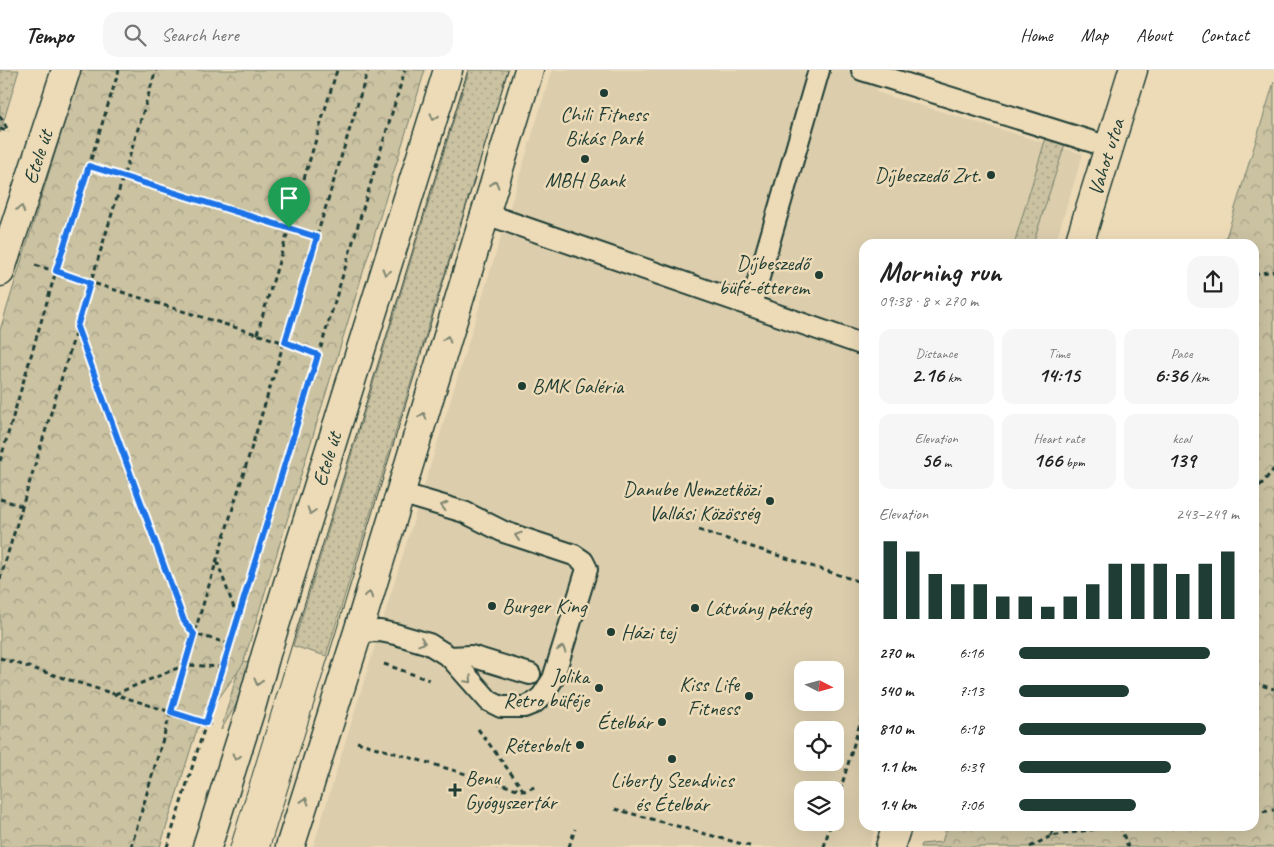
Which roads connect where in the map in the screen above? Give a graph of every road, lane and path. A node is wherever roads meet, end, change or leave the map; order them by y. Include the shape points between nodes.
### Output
1 (66, 70) edge
2 (119, 70) edge
3 (156, 70) edge
4 (337, 70) edge
5 (368, 70) edge
6 (405, 70) edge
7 (448, 70) edge
8 (529, 70) edge
9 (819, 70) edge
10 (862, 70) edge
11 (1133, 70) edge
12 (0, 116) edge
13 (0, 129) edge
14 (1109, 146) junction
15 (89, 166) junction
16 (124, 177) junction
17 (486, 214) junction
18 (289, 228) junction
19 (317, 237) junction
20 (1081, 239) edge
21 (3, 264) edge
22 (56, 271) junction
23 (1274, 271) edge
24 (1259, 273) edge
25 (90, 283) junction
26 (751, 305) junction
27 (77, 327) junction
28 (257, 334) junction
29 (285, 342) junction
30 (859, 343) edge
31 (318, 355) junction
32 (0, 461) edge
33 (1274, 469) edge
34 (1259, 487) edge
35 (400, 493) junction
36 (0, 499) edge
37 (22, 506) junction
38 (699, 530) dead end
39 (217, 560) junction
40 (0, 579) edge
41 (859, 581) edge
42 (238, 619) junction
43 (358, 632) junction
44 (194, 634) junction
45 (231, 644) junction
46 (450, 657) junction
47 (0, 658) edge
48 (384, 664) dead end
49 (185, 665) junction
50 (223, 667) junction
51 (530, 674) dead end
52 (436, 683) dead end
53 (1259, 684) edge
54 (1274, 689) edge
55 (115, 694) junction
56 (171, 712) junction
57 (206, 723) junction
58 (474, 724) dead end
59 (218, 727) dead end
60 (859, 727) edge
61 (356, 741) dead end
62 (843, 781) edge
63 (537, 786) dead end
64 (524, 791) junction
65 (615, 809) dead end
66 (1274, 810) edge
67 (1259, 812) edge
68 (575, 829) dead end
69 (828, 831) edge
70 (895, 831) edge
71 (1052, 831) edge
72 (1083, 831) edge
73 (1122, 831) edge
74 (1051, 836) junction
75 (131, 847) edge
76 (167, 847) edge
77 (207, 847) edge
78 (290, 847) edge
79 (569, 847) edge
80 (753, 847) edge
81 (824, 847) edge
82 (890, 847) edge
83 (1030, 847) edge
84 (1128, 847) edge

21 -> 1 main road, Etele út
2 - 15 path
3 - 16 path
4 - 18 path
5 - 19 path
6 - 31 path
7 -> 77 main road, Etele út
17 -> 8 main road
9 - 26 lane
10 - 14 lane
11 - 14 main road, Vahot utca
12 - 13 path via 9,132
14 - 20 main road, Vahot utca
15 - 16 path
15 - 22 path
16 - 18 path
16 - 25 path
17 - 26 lane
35 -> 17 main road
18 - 19 path
18 - 28 path
19 - 29 path
21 - 22 path
22 - 25 path
22 - 32 path
23 - 24 path
25 - 27 path
25 - 28 path
26 - 30 lane
27 - 37 path
27 - 44 path via 184,621
28 - 29 path
29 - 31 path
29 - 39 path
31 - 42 path
33 - 34 path
43 -> 35 main road
46 -> 35 lane via 489,701 501,707 524,707 534,703 553,680 587,569 574,554 504,532 464,512
36 - 37 path
37 - 40 path
38 - 41 path
39 - 42 path
39 - 44 path
42 - 45 path
43 -> 46 lane via 396,634 429,644
78 -> 43 main road
44 - 45 path
44 - 49 path
45 - 50 path
46 - 51 lane via 471,656
47 - 55 path
48 - 52 path
49 - 50 path
49 - 55 path
49 - 56 path
50 - 57 path
53 - 54 path
55 - 56 path
56 - 57 path
56 - 75 path
57 - 59 path
57 - 76 path
58 - 64 path
60 - 62 path
61 - 64 path
63 - 64 path
65 - 80 path
66 - 67 path
68 - 79 path
69 - 81 path
70 - 82 main road
71 - 74 path
72 - 74 path
73 - 84 path
74 - 83 path

